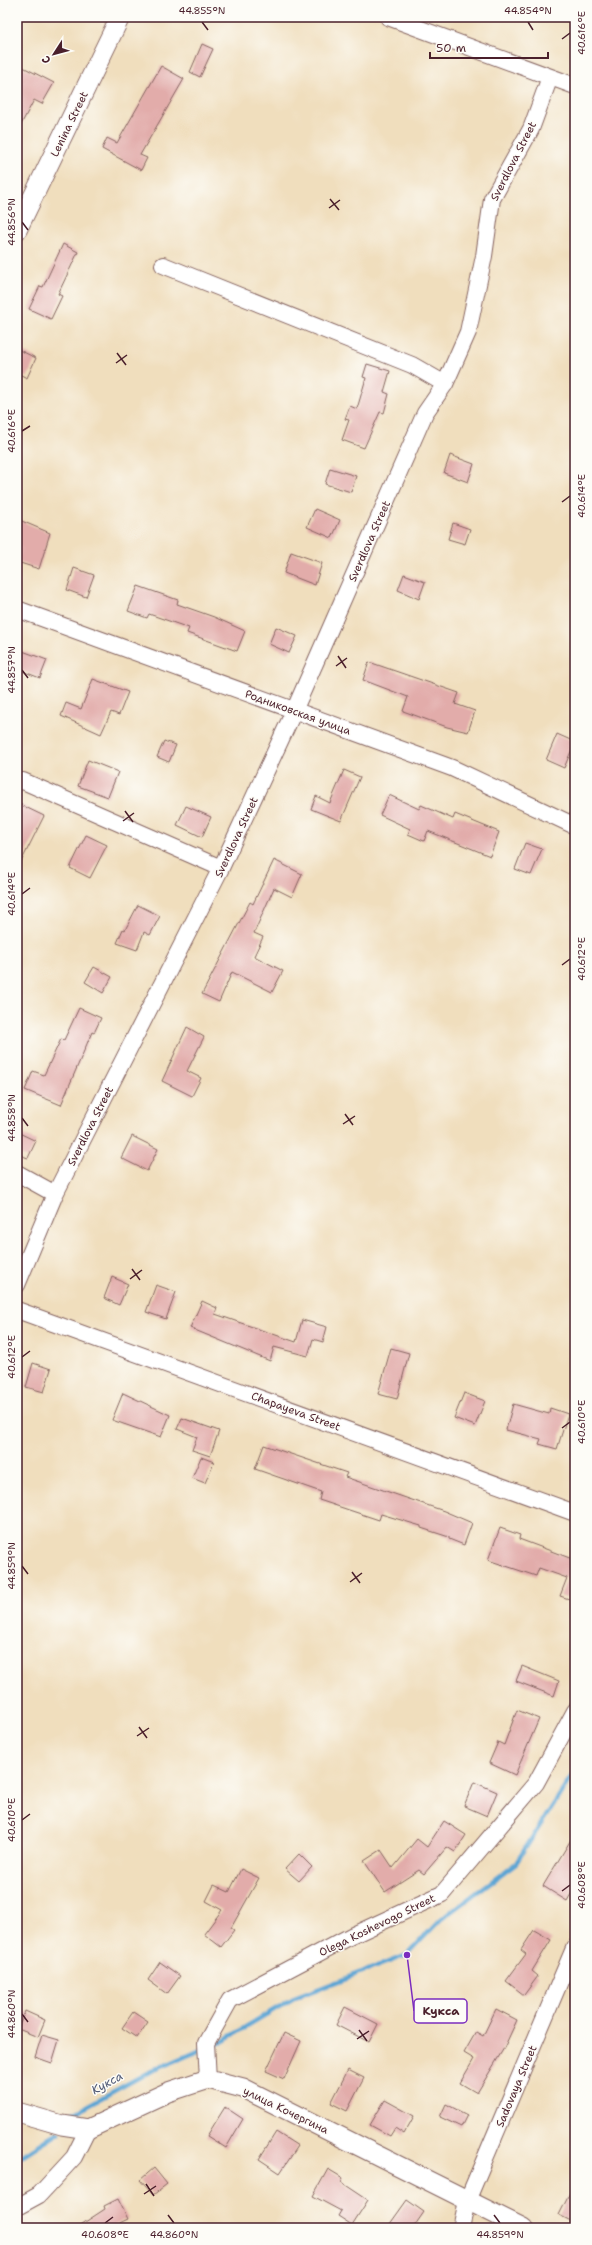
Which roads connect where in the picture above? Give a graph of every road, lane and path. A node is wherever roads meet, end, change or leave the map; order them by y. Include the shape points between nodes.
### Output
1 (120, 17) edge
2 (388, 17) edge
3 (550, 76) junction
4 (575, 86) edge
5 (22, 208) edge
6 (17, 230) edge
7 (163, 265) dead end
8 (445, 384) junction
9 (17, 610) edge
10 (294, 711) junction
11 (17, 782) edge
12 (575, 826) edge
13 (221, 868) junction
14 (17, 1173) edge
15 (55, 1194) junction
16 (17, 1285) edge
17 (17, 1310) edge
18 (575, 1513) edge
19 (575, 1711) edge
20 (575, 1946) edge
21 (208, 2079) junction
22 (17, 2112) edge
23 (88, 2129) junction
24 (467, 2201) junction
25 (17, 2207) edge
26 (461, 2228) edge
27 (523, 2228) edge

1 - 5 street, Lenina Street
2 - 3 street
3 - 4 street
3 - 8 street, Sverdlova Street via 531,129 492,199 484,256 468,332
5 - 6 street, Lenina Street
7 - 8 street via 412,365
8 - 10 street, Sverdlova Street via 425,413
9 - 10 street, Родниковская улица
10 - 12 street, Родниковская улица via 452,768
10 - 13 street, Sverdlova Street
11 - 13 street via 23,781
13 - 15 street, Sverdlova Street
14 - 15 street
15 - 16 street, Sverdlova Street
17 - 18 street, Chapayeva Street
19 - 21 street, Olega Koshevogo Street via 536,1783 442,1894 351,1936 230,2000 206,2043
20 - 24 street, Sadovaya Street
21 - 23 street via 168,2092
21 - 24 street, улица Кочергина via 243,2088
22 - 23 street via 62,2125
23 - 25 street via 74,2157 39,2195
24 - 26 street, Sadovaya Street
24 - 27 street, улица Кочергина

